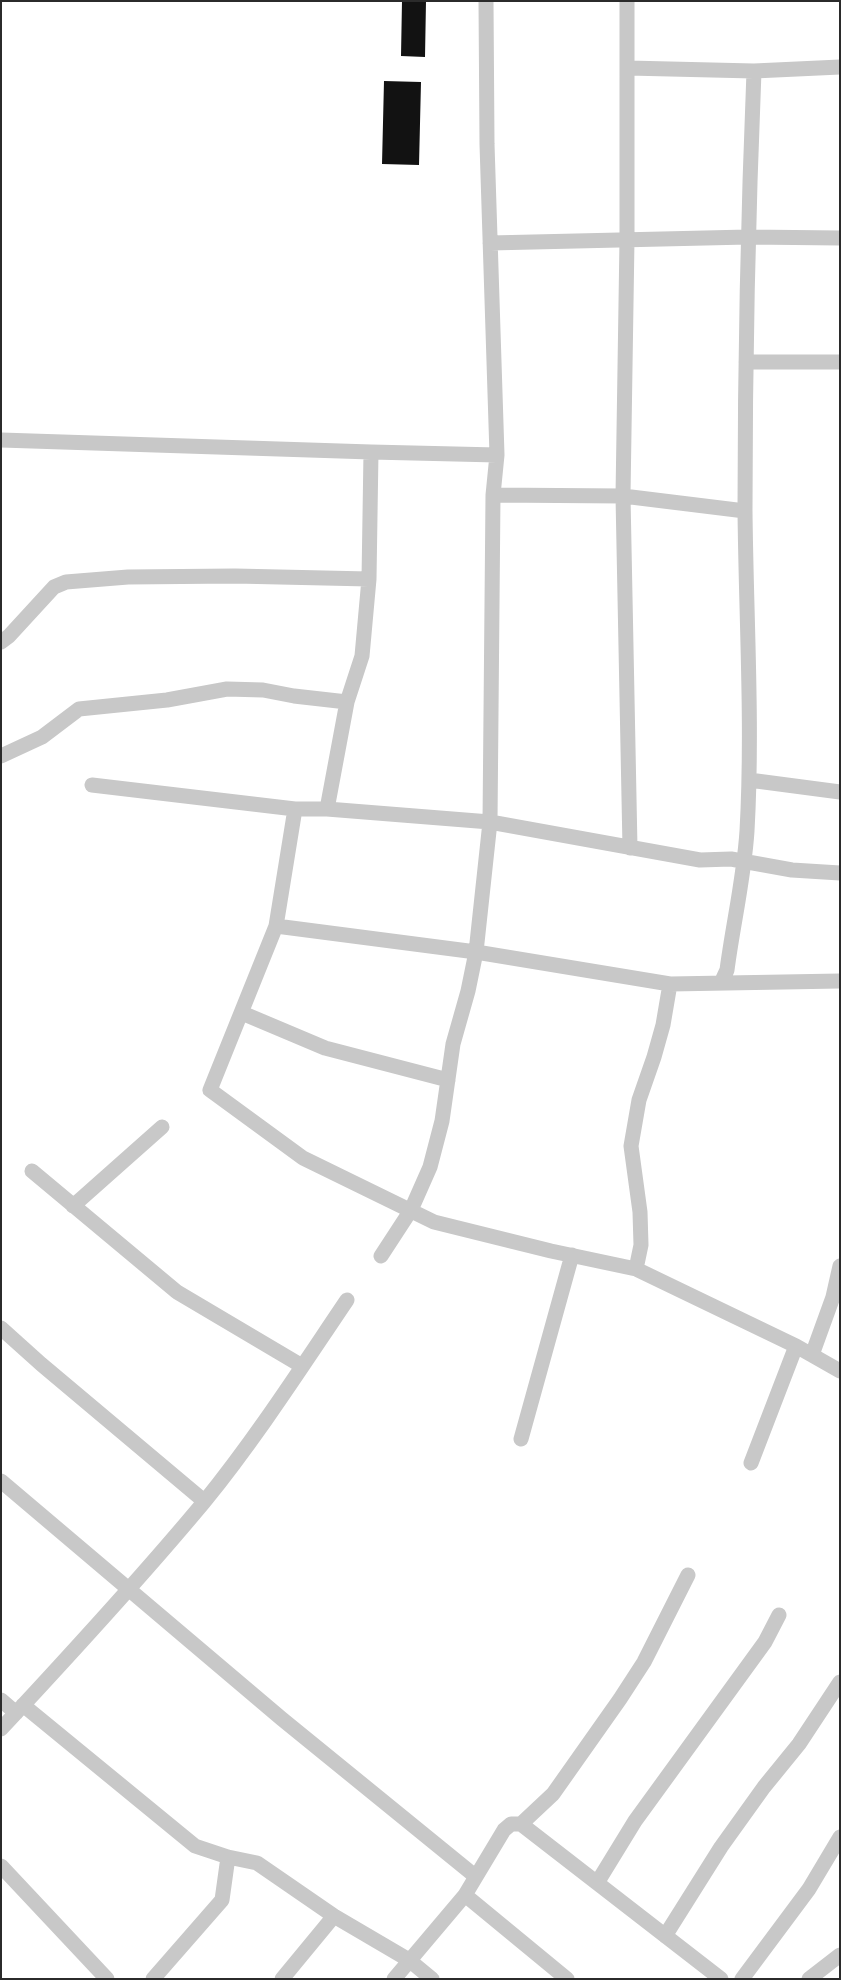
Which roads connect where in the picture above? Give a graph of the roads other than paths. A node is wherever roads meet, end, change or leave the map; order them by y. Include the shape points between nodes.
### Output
1 (486, 1) edge
2 (627, 1) edge
3 (840, 67) edge
4 (628, 68) junction
5 (754, 71) junction
6 (748, 237) junction
7 (840, 238) edge
8 (627, 239) junction
9 (490, 243) junction
10 (746, 362) junction
11 (840, 362) edge
12 (1, 440) edge
13 (371, 452) junction
14 (497, 455) junction
15 (494, 495) junction
16 (623, 496) junction
17 (745, 510) junction
18 (369, 578) junction
19 (1, 642) edge
20 (347, 702) junction
21 (1, 756) edge
22 (749, 780) junction
23 (92, 785) dead end
24 (840, 792) edge
25 (295, 809) junction
26 (327, 809) junction
27 (490, 822) junction
28 (630, 848) junction
29 (744, 861) junction
30 (840, 874) edge
31 (276, 926) junction
32 (476, 952) junction
33 (840, 981) edge
34 (721, 983) junction
35 (670, 984) junction
36 (242, 1013) junction
37 (448, 1080) junction
38 (162, 1127) dead end
39 (32, 1171) dead end
40 (73, 1206) junction
41 (411, 1210) junction
42 (572, 1255) junction
43 (381, 1256) dead end
44 (840, 1266) edge
45 (636, 1269) junction
46 (347, 1300) dead end
47 (1, 1328) edge
48 (796, 1346) junction
49 (812, 1355) junction
50 (302, 1366) junction
51 (840, 1371) edge
52 (521, 1439) dead end
53 (750, 1462) dead end
54 (1, 1480) edge
55 (204, 1501) junction
56 (688, 1575) dead end
57 (130, 1589) junction
58 (779, 1615) dead end
59 (840, 1682) edge
60 (1, 1700) edge
61 (20, 1709) junction
62 (1, 1729) edge
63 (521, 1824) junction
64 (840, 1836) edge
65 (228, 1858) junction
66 (1, 1866) edge
67 (475, 1876) junction
68 (597, 1883) junction
69 (465, 1894) junction
70 (334, 1916) junction
71 (665, 1936) junction
72 (840, 1955) edge
73 (409, 1960) junction
74 (107, 1979) edge
75 (153, 1979) edge
76 (282, 1979) edge
77 (394, 1979) edge
78 (432, 1979) edge
79 (567, 1979) edge
80 (721, 1979) edge
81 (742, 1979) edge
82 (808, 1979) edge

1 - 9 street
2 - 4 street
3 - 5 street
4 - 5 street
4 - 8 street
5 - 6 street
6 - 7 street
6 - 8 street
6 - 10 street
8 - 9 street
8 - 16 street
9 - 14 street
10 - 11 street
10 - 17 street
12 - 13 street
13 - 14 street
13 - 18 street
14 - 15 street
15 - 16 street
15 - 27 street
16 - 17 street
16 - 28 street
17 - 22 street
18 - 19 street via 128,577 66,582 54,587
18 - 20 street via 362,656
20 - 21 street via 262,690 227,689 167,700 79,709 42,737
20 - 26 street
22 - 24 street
22 - 29 street
23 - 25 street
25 - 26 street
25 - 31 street
26 - 27 street
27 - 28 street
27 - 32 street
28 - 29 street via 700,860
29 - 30 street via 792,870
29 - 34 street via 727,970
31 - 32 street
31 - 36 street
32 - 35 street
32 - 37 street via 453,1044
33 - 34 street
34 - 35 street
35 - 45 street via 663,1025 639,1100 630,1146 640,1212 641,1244
36 - 37 street via 325,1048
36 - 41 street via 210,1090 303,1158
37 - 41 street via 442,1121 430,1166
38 - 40 street
39 - 40 street
40 - 50 street via 177,1292
41 - 42 street via 434,1222
41 - 43 street
42 - 45 street
42 - 52 street
44 - 49 street via 833,1297
45 - 48 street
46 - 50 street
47 - 55 street
48 - 49 street
48 - 53 street
49 - 51 street
50 - 55 street via 263,1424
54 - 57 street
55 - 57 street
56 - 63 street via 644,1662 624,1693 553,1794
57 - 61 street
57 - 67 street via 282,1719
58 - 68 street via 765,1642 635,1821
59 - 71 street via 799,1744 721,1847
60 - 61 street
61 - 62 street
61 - 65 street via 195,1846
63 - 67 street via 512,1824 504,1830
63 - 68 street
64 - 81 street via 809,1889
65 - 70 street via 257,1863
65 - 75 street via 222,1900
66 - 74 street
67 - 69 street
68 - 71 street
69 - 73 street
69 - 79 street
70 - 73 street
70 - 76 street
71 - 80 street
72 - 82 street
73 - 77 street
73 - 78 street

